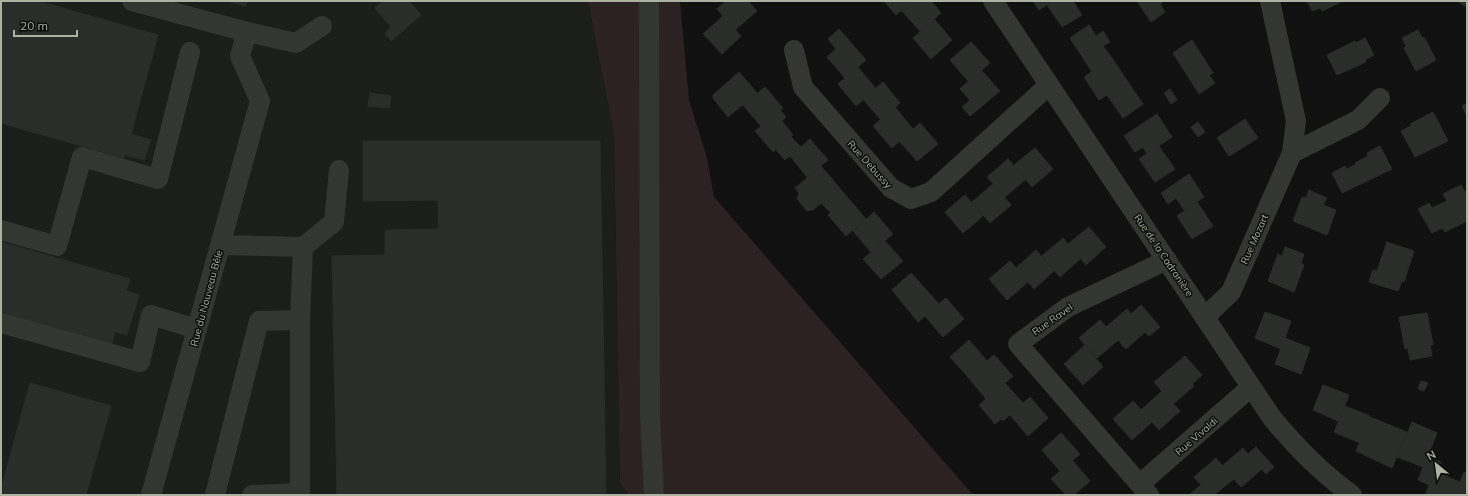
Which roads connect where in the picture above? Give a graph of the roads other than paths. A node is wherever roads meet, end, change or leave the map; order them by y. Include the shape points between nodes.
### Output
1 (132, 1) edge
2 (649, 1) edge
3 (993, 1) edge
4 (1270, 1) edge
5 (322, 26) dead end
6 (247, 32) junction
7 (794, 50) dead end
8 (190, 52) dead end
9 (1050, 85) junction
10 (1380, 98) dead end
11 (1292, 152) junction
12 (339, 170) dead end
13 (1, 230) edge
14 (220, 245) junction
15 (303, 247) junction
16 (1167, 260) junction
17 (1205, 317) junction
18 (300, 320) junction
19 (1, 323) edge
20 (197, 329) junction
21 (1251, 388) junction
22 (1075, 410) joint
23 (1145, 490) edge
24 (151, 495) edge
25 (215, 495) edge
26 (252, 495) edge
27 (654, 495) edge
28 (1352, 495) edge

1 - 6 street
2 - 27 street via 650,417
3 - 9 street, Rue de la Cadranière
4 - 11 street, Rue Mozart via 1296,121
5 - 6 street via 296,43
6 - 14 street, Rue du Nouveau Bêle via 240,56 260,101
7 - 9 street, Rue Debussy via 803,87 891,188 911,199 931,192
8 - 13 street via 158,179 82,157 57,246
9 - 16 street, Rue de la Cadranière
10 - 11 street via 1358,120
11 - 17 street, Rue Mozart via 1231,292
12 - 15 street via 334,222
14 - 15 street
14 - 20 street, Rue du Nouveau Bêle
15 - 18 street
16 - 17 street, Rue de la Cadranière
16 - 22 street, Rue Ravel via 1068,307 1018,344
17 - 21 street, Rue de la Cadranière
18 - 25 street via 260,321
18 - 26 street via 300,492
19 - 20 street via 140,362 151,315
20 - 24 street, Rue du Nouveau Bêle
21 - 23 street, Rue Vivaldi
21 - 28 street, Rue de la Cadranière via 1291,440
22 - 23 street, Rue Vivaldi

